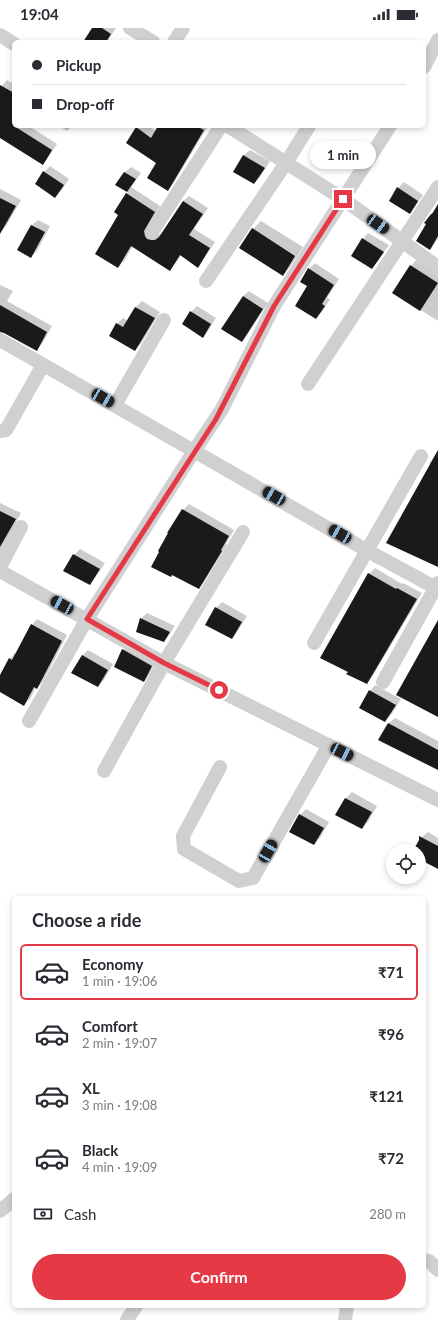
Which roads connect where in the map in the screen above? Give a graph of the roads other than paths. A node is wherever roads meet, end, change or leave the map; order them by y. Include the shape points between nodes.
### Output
1 (130, 28) edge
2 (183, 28) edge
3 (0, 35) edge
4 (149, 40) edge
5 (175, 40) edge
6 (438, 40) edge
7 (12, 43) edge
8 (426, 63) edge
9 (220, 128) edge
10 (231, 128) edge
11 (308, 128) edge
12 (389, 128) edge
13 (286, 163) junction
14 (438, 187) edge
15 (343, 199) junction
16 (152, 232) dead end
17 (402, 241) junction
18 (438, 267) edge
19 (206, 281) dead end
20 (164, 320) dead end
21 (0, 340) edge
22 (43, 365) junction
23 (308, 384) dead end
24 (115, 405) junction
25 (0, 431) edge
26 (194, 451) junction
27 (420, 456) dead end
28 (21, 527) dead end
29 (242, 532) dead end
30 (366, 550) junction
31 (0, 567) edge
32 (0, 570) edge
33 (437, 587) edge
34 (87, 619) junction
35 (314, 643) dead end
36 (164, 663) junction
37 (383, 682) dead end
38 (29, 721) dead end
39 (329, 745) junction
40 (220, 767) dead end
41 (104, 771) dead end
42 (438, 800) edge
43 (12, 1201) edge
44 (0, 1211) edge
45 (426, 1260) edge
46 (438, 1270) edge
47 (135, 1308) edge
48 (346, 1308) edge
49 (127, 1320) edge
50 (345, 1320) edge

1 - 4 street
2 - 5 street
3 - 7 street
6 - 8 street
9 - 16 street
10 - 13 street
11 - 13 street
12 - 15 street
13 - 15 street
13 - 19 street
14 - 17 street
15 - 17 street
15 - 26 street via 274,306 222,409
17 - 18 street
17 - 23 street
20 - 24 street
21 - 22 street
22 - 24 street
22 - 25 street via 6,430
24 - 26 street
26 - 30 street
26 - 34 street
27 - 30 street
28 - 31 street
29 - 36 street
30 - 33 street
30 - 35 street
32 - 34 street
33 - 37 street
34 - 36 street
34 - 38 street
36 - 39 street
36 - 41 street
39 - 40 street via 253,878 239,881 184,849 183,836
39 - 42 street
43 - 44 street
45 - 46 street
47 - 49 street
48 - 50 street

